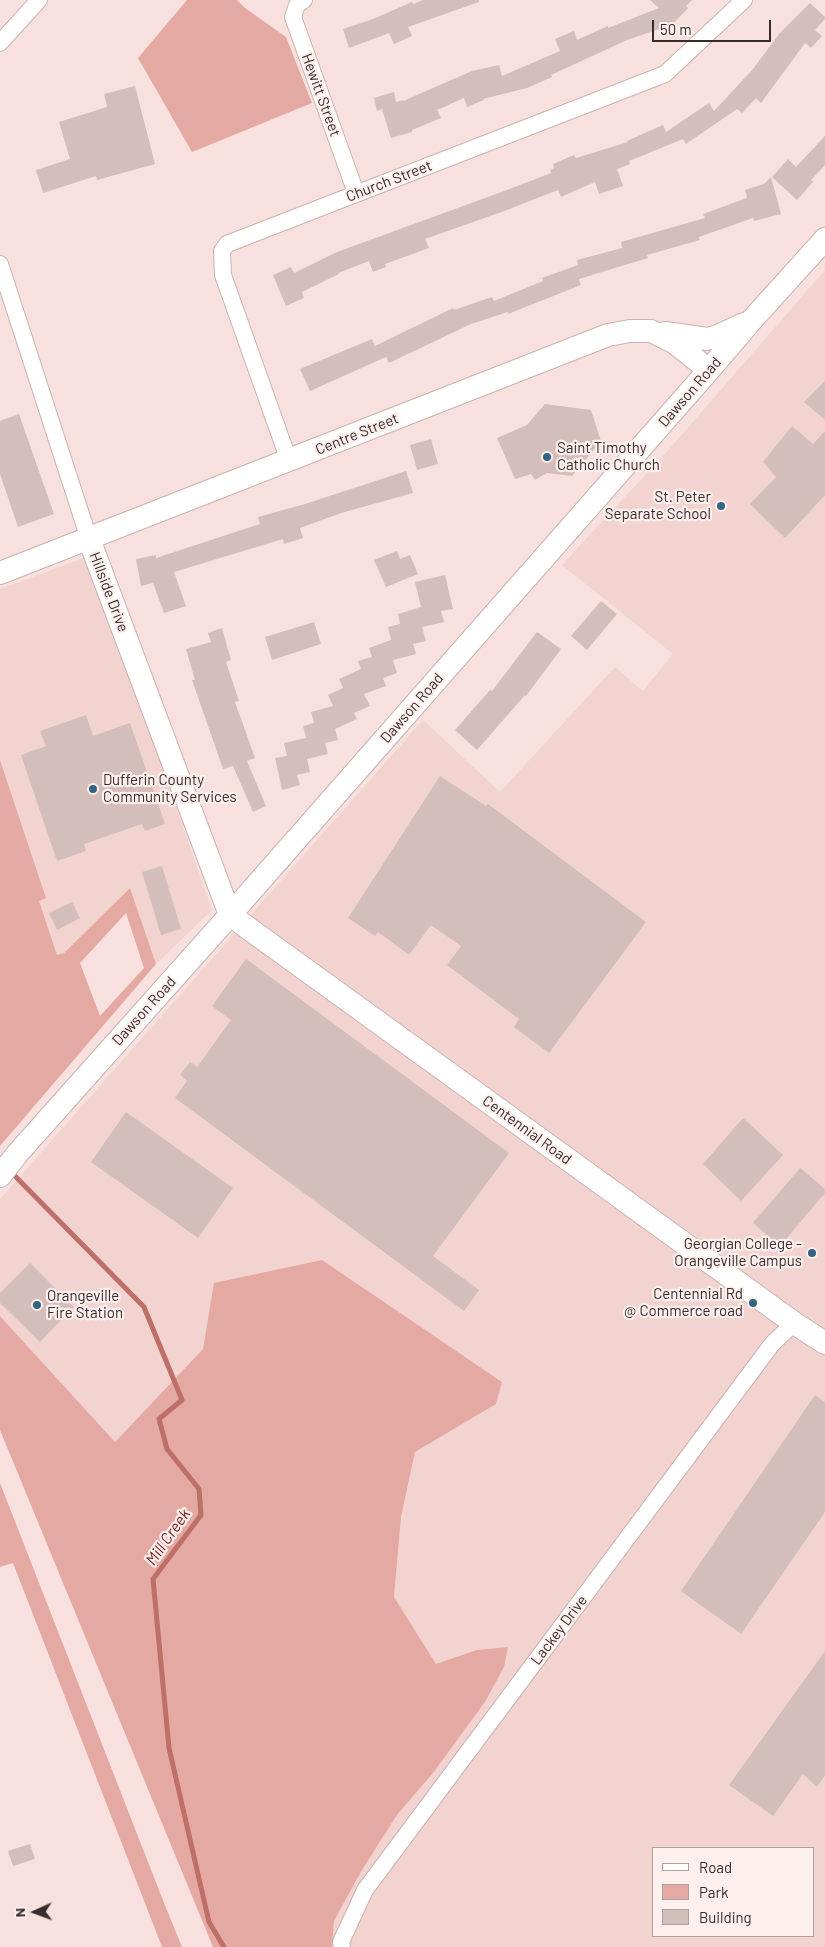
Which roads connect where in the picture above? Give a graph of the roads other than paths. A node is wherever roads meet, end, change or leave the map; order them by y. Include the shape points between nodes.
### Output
1 (39, 0) edge
2 (304, 0) edge
3 (744, 0) edge
4 (0, 43) edge
5 (356, 193) junction
6 (825, 239) edge
7 (0, 264) edge
8 (750, 322) junction
9 (651, 331) junction
10 (709, 370) junction
11 (289, 461) junction
12 (89, 539) junction
13 (0, 573) edge
14 (230, 915) junction
15 (0, 1176) edge
16 (794, 1323) junction
17 (825, 1343) edge
18 (342, 1947) edge

1 - 4 street
2 - 5 street, Hewitt Street via 297,4 293,16
3 - 5 street, Church Street via 665,74
5 - 11 street, Church Street via 227,244 222,251 223,275
6 - 8 street, Dawson Road
7 - 12 street, Hillside Drive
8 - 9 street via 707,339
8 - 10 street, Dawson Road
9 - 10 street, Centre Street via 675,343
9 - 11 street, Centre Street via 608,335
10 - 14 street, Dawson Road
11 - 12 street, Centre Street
12 - 13 street, Centre Street
12 - 14 street, Hillside Drive
14 - 15 street, Dawson Road
14 - 16 street, Centennial Road
16 - 17 street, Centennial Road
16 - 18 street, Lackey Drive via 766,1352 366,1890 341,1942

